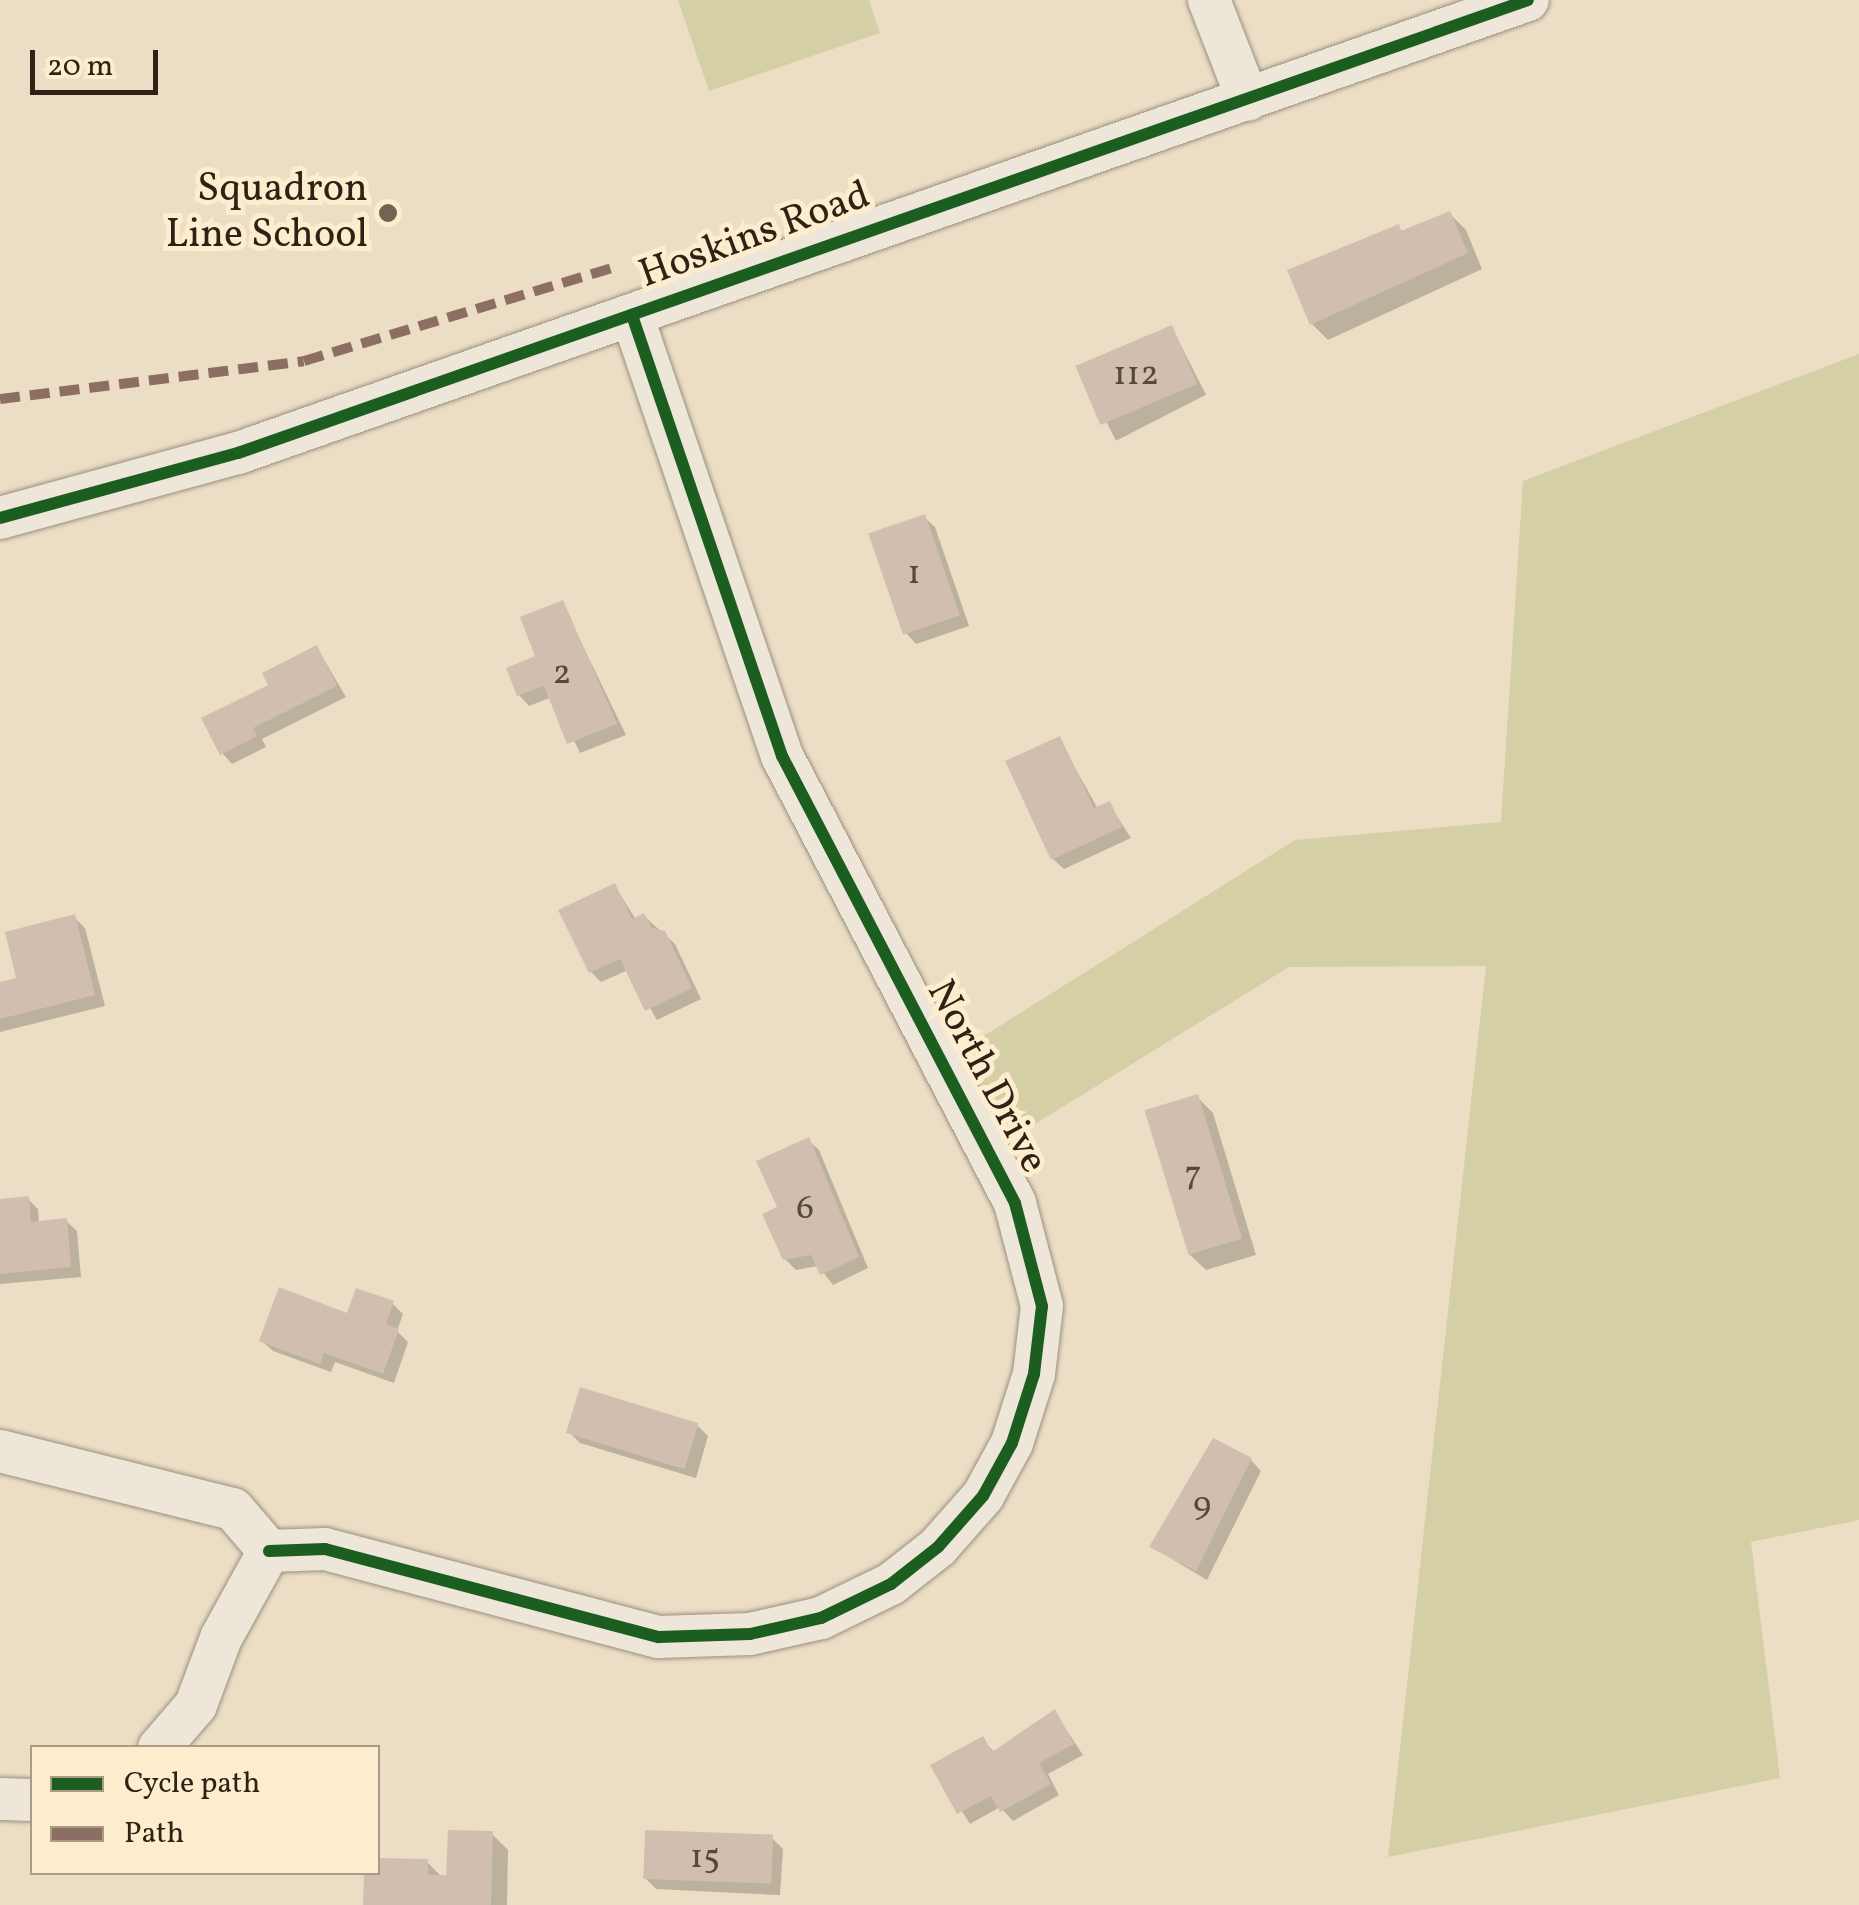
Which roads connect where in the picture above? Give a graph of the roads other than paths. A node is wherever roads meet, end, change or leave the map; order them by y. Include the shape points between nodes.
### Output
1 (1209, 0) edge
2 (1528, 0) edge
3 (1248, 100) junction
4 (632, 314) junction
5 (0, 518) edge
6 (0, 1451) edge
7 (269, 1551) junction
8 (163, 1745) edge
9 (0, 1798) edge
10 (30, 1800) edge

1 - 3 street
2 - 3 street, Hoskins Road
3 - 4 street, Hoskins Road
4 - 5 street, Hoskins Road via 238,453
4 - 7 street, North Drive via 782,756 1015,1203 1042,1306 1034,1374 1012,1443 972,1508 938,1547 891,1584 821,1618 750,1634 659,1638 325,1549
6 - 7 street via 233,1508
7 - 8 street via 221,1638 196,1706
9 - 10 street

